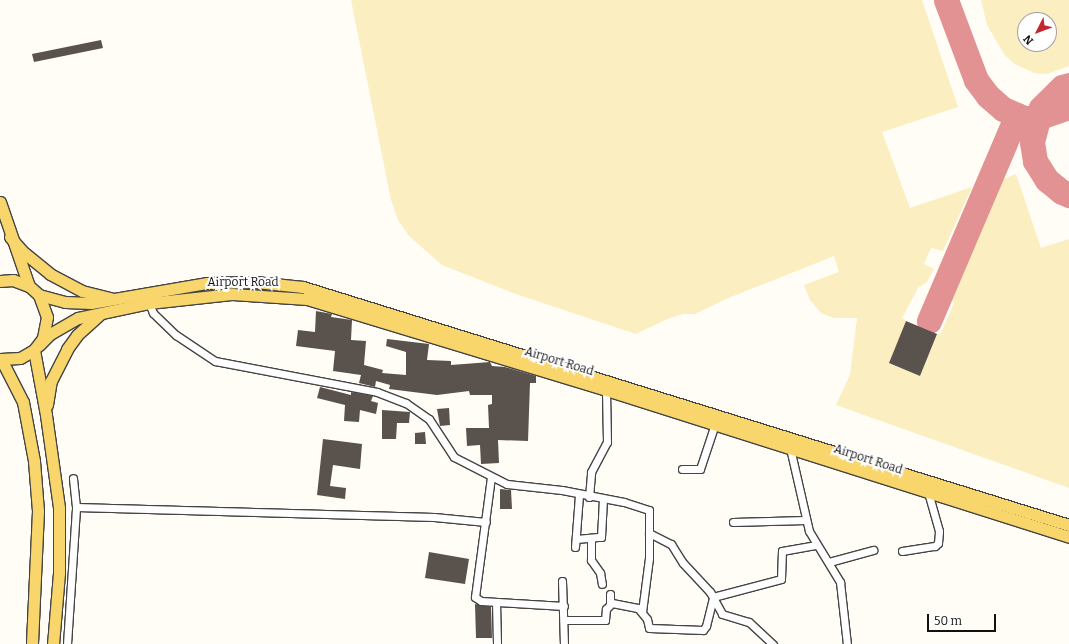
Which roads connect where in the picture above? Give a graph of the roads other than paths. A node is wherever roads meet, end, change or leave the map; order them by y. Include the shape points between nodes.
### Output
1 (0, 202) edge
2 (10, 237) junction
3 (0, 281) edge
4 (207, 283) junction
5 (29, 286) junction
6 (208, 295) junction
7 (39, 296) junction
8 (117, 299) junction
9 (149, 303) junction
10 (103, 312) junction
11 (36, 348) junction
12 (1, 359) edge
13 (606, 390) junction
14 (46, 415) junction
15 (715, 424) junction
16 (790, 448) junction
17 (682, 468) dead end
18 (886, 473) junction
19 (491, 477) junction
20 (73, 478) dead end
21 (928, 492) junction
22 (579, 495) junction
23 (589, 497) junction
24 (604, 499) junction
25 (76, 507) junction
26 (806, 520) junction
27 (486, 522) junction
28 (733, 522) dead end
29 (1069, 525) edge
30 (649, 533) junction
31 (1069, 537) edge
32 (576, 538) junction
33 (591, 539) junction
34 (816, 545) junction
35 (575, 547) dead end
36 (873, 550) dead end
37 (902, 551) dead end
38 (828, 562) junction
39 (562, 581) dead end
40 (602, 584) dead end
41 (610, 594) dead end
42 (713, 597) junction
43 (496, 602) junction
44 (610, 604) junction
45 (564, 606) junction
46 (642, 612) junction
47 (564, 620) junction
48 (32, 644) edge
49 (52, 644) edge
50 (67, 644) edge
51 (497, 644) edge
52 (564, 644) edge
53 (773, 644) edge
54 (847, 644) edge

1 - 2 main road
2 - 5 main road
2 - 8 main road via 35,263 55,277 82,290
3 - 5 main road via 13,280
4 - 6 main road
4 - 8 main road, Airport Road
4 - 18 main road, Airport Road via 277,283 327,293
5 - 7 main road
6 - 9 main road, Airport Road
6 - 13 main road, Airport Road via 258,294 307,299
7 - 8 main road, Airport Road via 78,304
7 - 11 main road via 47,317 46,332
9 - 10 main road, Airport Road
9 - 19 street via 153,313 176,335 215,361 377,392 406,403 429,419 454,457
10 - 11 main road, Airport Road via 63,325
10 - 14 main road via 77,335 58,364 47,398
11 - 12 main road, Airport Road via 20,358
11 - 14 main road
12 - 48 main road via 23,402 34,461 38,511
13 - 15 main road, Airport Road
13 - 23 street via 607,442 591,472
14 - 49 main road via 59,508 59,573
15 - 16 main road, Airport Road
15 - 17 street via 700,469
16 - 18 main road, Airport Road
16 - 26 street
18 - 21 main road, Airport Road
18 - 29 main road, Airport Road
19 - 22 street via 510,485 562,490
19 - 27 street
20 - 25 street
21 - 31 main road, Airport Road
21 - 37 street via 939,531 938,543 935,546
22 - 23 street
22 - 32 street
23 - 24 street
24 - 30 street via 648,510
24 - 33 street via 601,538
25 - 27 street via 434,517
25 - 50 street
26 - 28 street
26 - 34 street
27 - 43 street via 474,593 477,600
30 - 42 street via 671,544 683,563
30 - 46 street
32 - 33 street
32 - 35 street
33 - 40 street via 591,560 600,574
34 - 38 street
34 - 42 street via 782,551 782,580
36 - 38 street
38 - 54 street via 840,582
39 - 45 street
41 - 44 street
42 - 46 street via 703,630 649,628
42 - 53 street via 722,614 750,622
43 - 45 street
43 - 51 street
44 - 46 street via 635,607
44 - 47 street via 610,608 606,609 605,620
45 - 47 street
47 - 52 street

